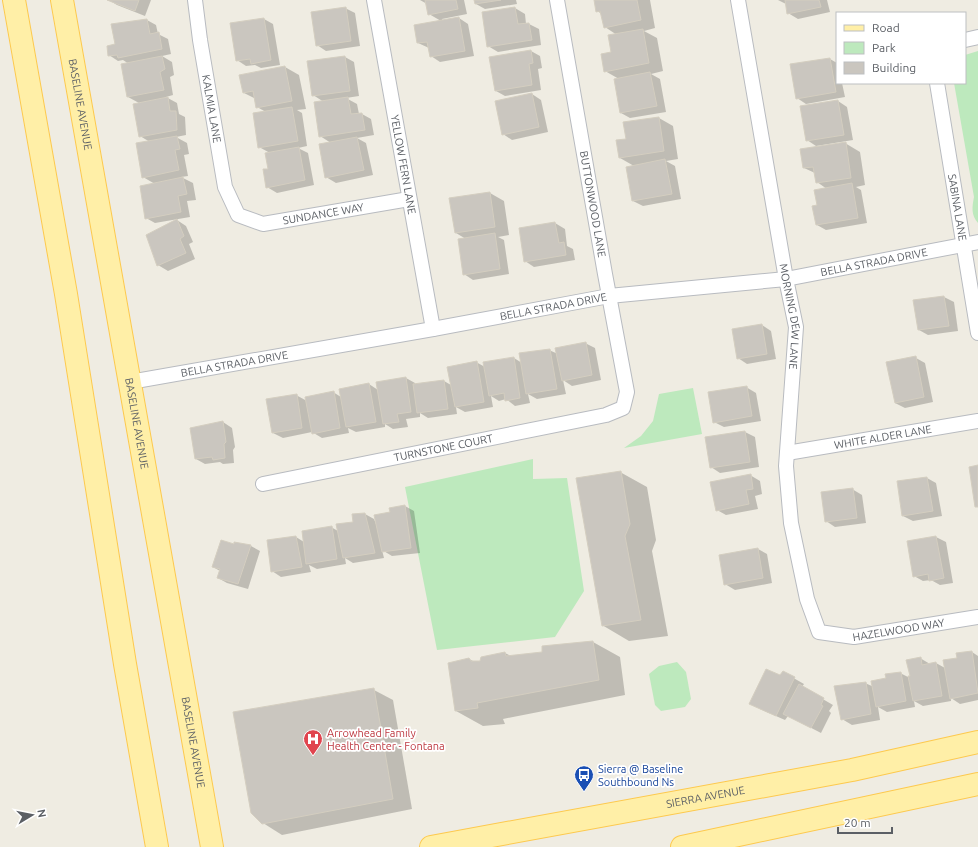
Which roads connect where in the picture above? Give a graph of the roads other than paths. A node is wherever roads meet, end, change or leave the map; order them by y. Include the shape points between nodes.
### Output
1 (14, 0) edge
2 (62, 0) edge
3 (195, 0) edge
4 (374, 0) edge
5 (557, 0) edge
6 (738, 0) edge
7 (978, 37) edge
8 (966, 40) edge
9 (937, 84) edge
10 (409, 198) junction
11 (238, 215) joint
12 (978, 242) edge
13 (962, 245) junction
14 (786, 279) junction
15 (609, 296) junction
16 (433, 329) junction
17 (978, 333) edge
18 (130, 382) junction
19 (623, 408) joint
20 (978, 421) edge
21 (787, 453) junction
22 (263, 484) dead end
23 (978, 617) edge
24 (819, 632) joint
25 (978, 742) edge
26 (978, 784) edge
27 (157, 847) edge
28 (212, 847) edge
29 (431, 847) edge
30 (682, 847) edge

1 - 27 main road via 66,294
2 - 18 main road, BASELINE AVENUE
3 - 11 street, KALMIA LANE via 225,187
4 - 10 street, YELLOW FERN LANE
5 - 15 street, BUTTONWOOD LANE
6 - 14 street, MORNING DEW LANE
7 - 8 street
9 - 13 street, SABINA LANE
10 - 11 street, SUNDANCE WAY via 263,224
10 - 16 street, YELLOW FERN LANE
12 - 13 street, BELLA STRADA DRIVE
13 - 14 street, BELLA STRADA DRIVE
13 - 17 street, SABINA LANE
14 - 15 street, BELLA STRADA DRIVE
14 - 21 street, MORNING DEW LANE via 796,327
15 - 16 street, BELLA STRADA DRIVE
15 - 19 street, BUTTONWOOD LANE via 627,392
16 - 18 street, BELLA STRADA DRIVE
18 - 28 main road, BASELINE AVENUE
19 - 22 street, TURNSTONE COURT via 606,415
20 - 21 street, WHITE ALDER LANE
21 - 24 street, MORNING DEW LANE via 790,523 807,599
23 - 24 street, HAZELWOOD WAY via 854,637
25 - 29 main road, SIERRA AVENUE via 852,770
26 - 30 main road

